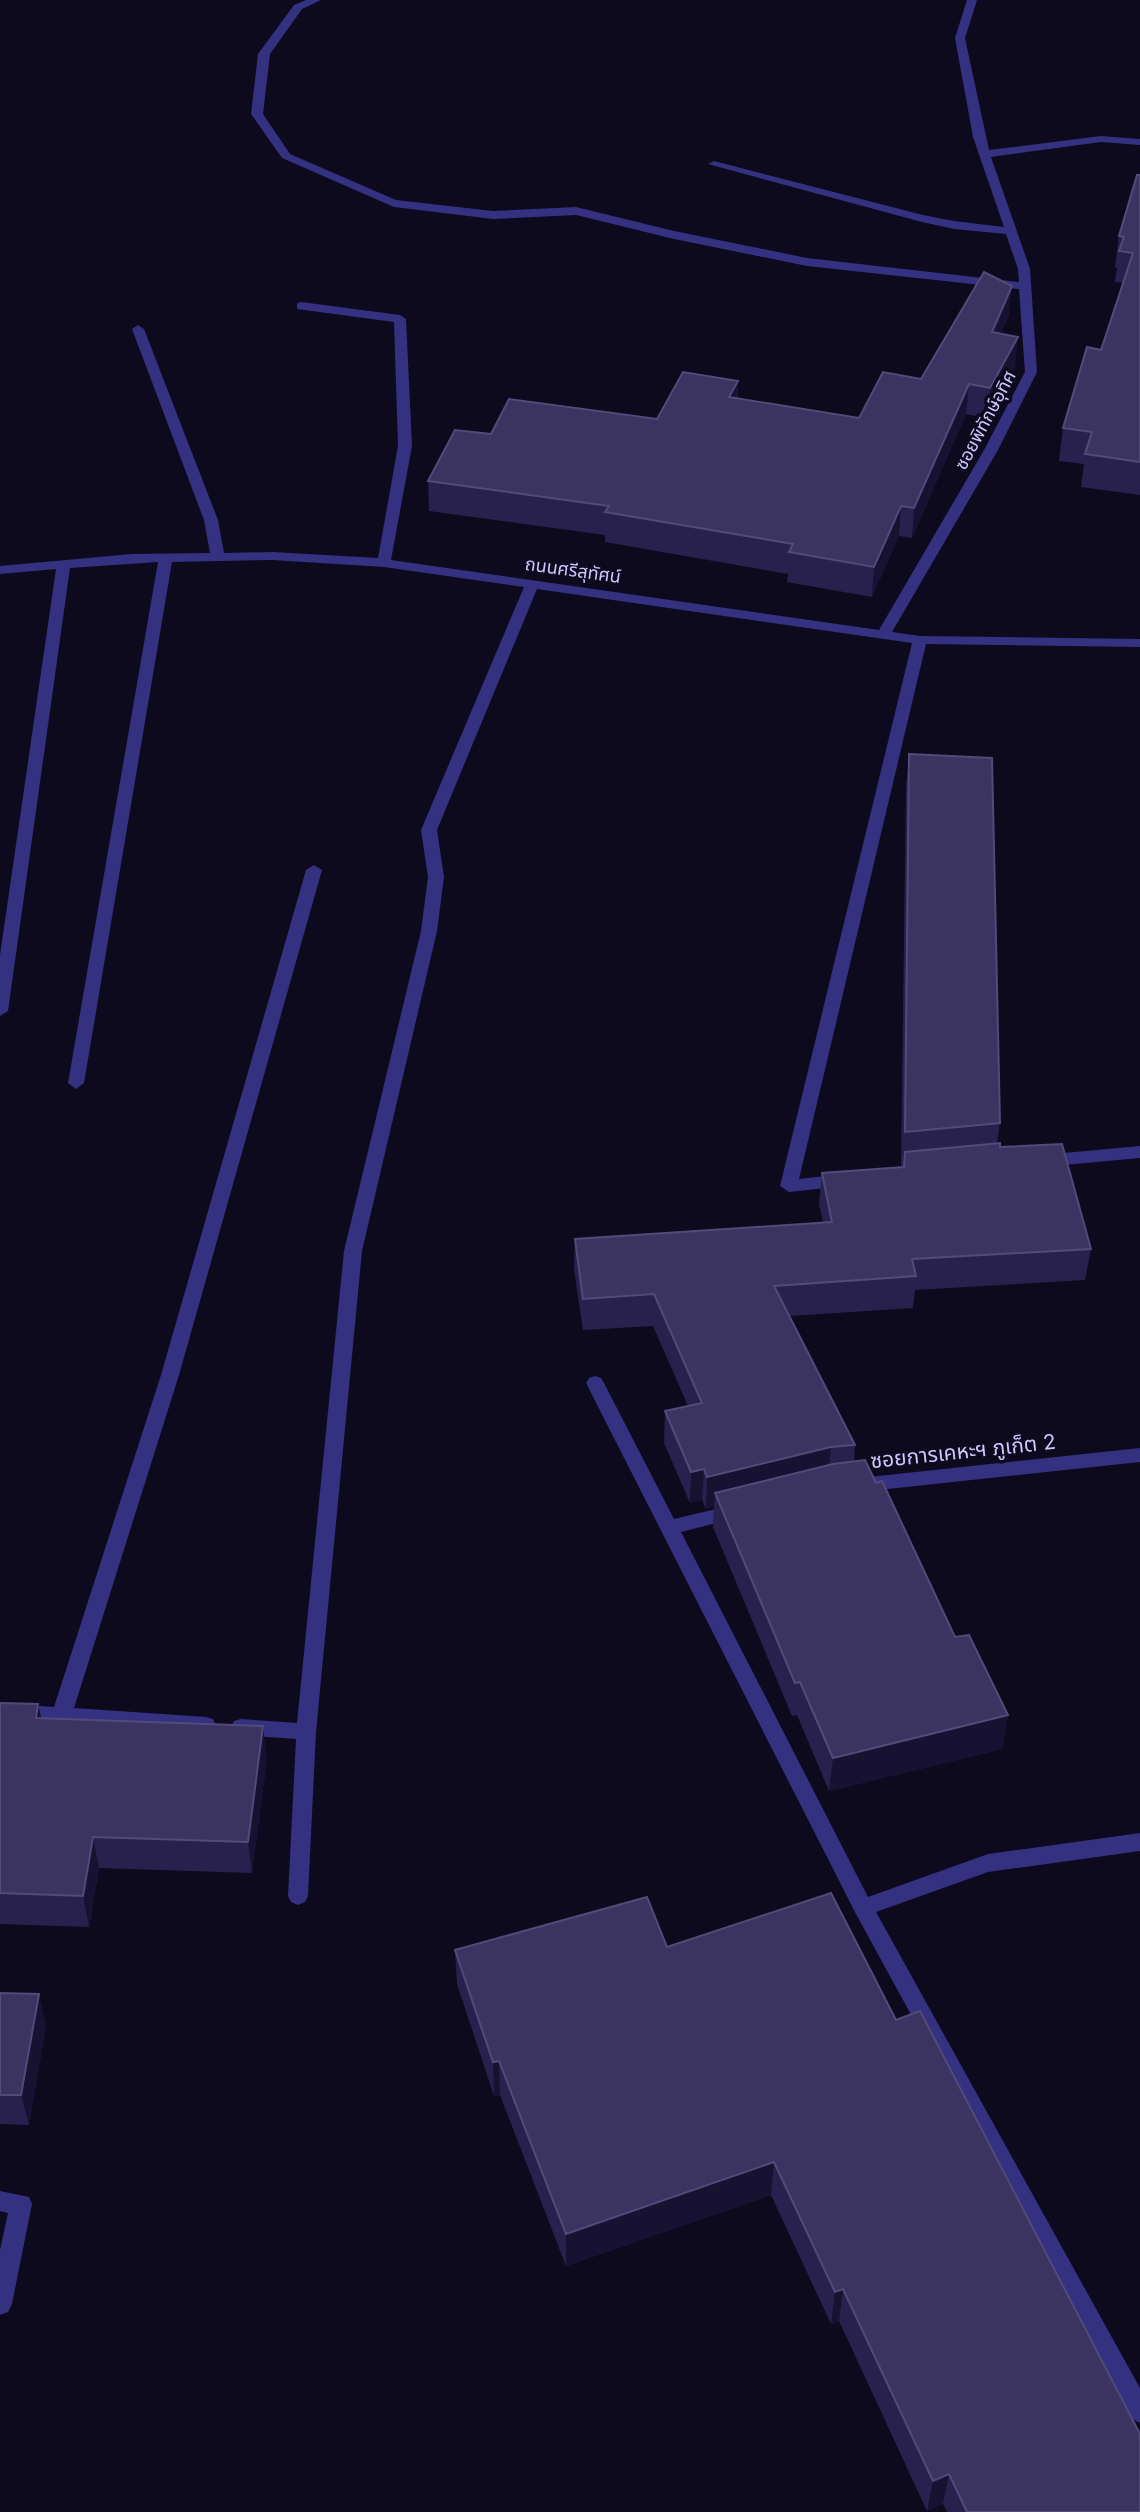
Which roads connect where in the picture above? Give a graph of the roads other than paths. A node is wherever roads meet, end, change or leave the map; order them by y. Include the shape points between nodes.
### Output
1 (316, 0) edge
2 (972, 0) edge
3 (1140, 142) edge
4 (985, 153) junction
5 (714, 164) dead end
6 (1011, 231) junction
7 (1025, 286) junction
8 (301, 306) dead end
9 (138, 329) dead end
10 (218, 557) junction
11 (166, 558) junction
12 (384, 563) junction
13 (63, 565) junction
14 (0, 570) edge
15 (533, 583) junction
16 (883, 635) junction
17 (920, 640) junction
18 (1140, 643) edge
19 (314, 870) dead end
20 (0, 1011) edge
21 (76, 1083) dead end
22 (1140, 1152) edge
23 (1024, 1163) edge
24 (858, 1179) edge
25 (595, 1383) dead end
26 (1140, 1455) edge
27 (842, 1487) edge
28 (749, 1508) edge
29 (669, 1528) junction
30 (0, 1711) edge
31 (62, 1714) junction
32 (306, 1732) junction
33 (1140, 1842) edge
34 (298, 1896) dead end
35 (863, 1908) junction
36 (11, 2203) edge
37 (0, 2304) edge
38 (1136, 2396) edge

1 - 7 street via 298,7 264,54 257,114 286,156 394,203 493,215 576,211 807,262
2 - 4 street, ซอยพิทักษ์อุทิศ via 960,38
3 - 4 street via 1101,139
4 - 6 street, ซอยพิทักษ์อุทิศ
5 - 6 street via 922,218
6 - 7 street, ซอยพิทักษ์อุทิศ
7 - 16 street, ซอยพิทักษ์อุทิศ via 1031,372
8 - 12 street via 400,319 405,446
9 - 10 street via 211,520
10 - 11 street, ถนนศรีสุทัศน์
10 - 12 street, ถนนศรีสุทัศน์
11 - 13 street, ถนนศรีสุทัศน์
11 - 21 street
12 - 15 street, ถนนศรีสุทัศน์
13 - 14 street, ถนนศรีสุทัศน์
13 - 20 street
15 - 16 street, ถนนศรีสุทัศน์
15 - 32 street via 429,830 436,877 429,931 353,1251
16 - 17 street, ถนนศรีสุทัศน์
17 - 18 street, ถนนศรีสุทัศน์
17 - 24 street via 789,1186
19 - 31 street via 170,1375
22 - 23 street
25 - 29 street
26 - 27 street, ซอยการเคหะฯ ภูเก็ต 2
28 - 29 street
29 - 35 street
30 - 31 street
31 - 32 street
32 - 34 street
33 - 35 street via 988,1863
35 - 38 street
36 - 37 street

